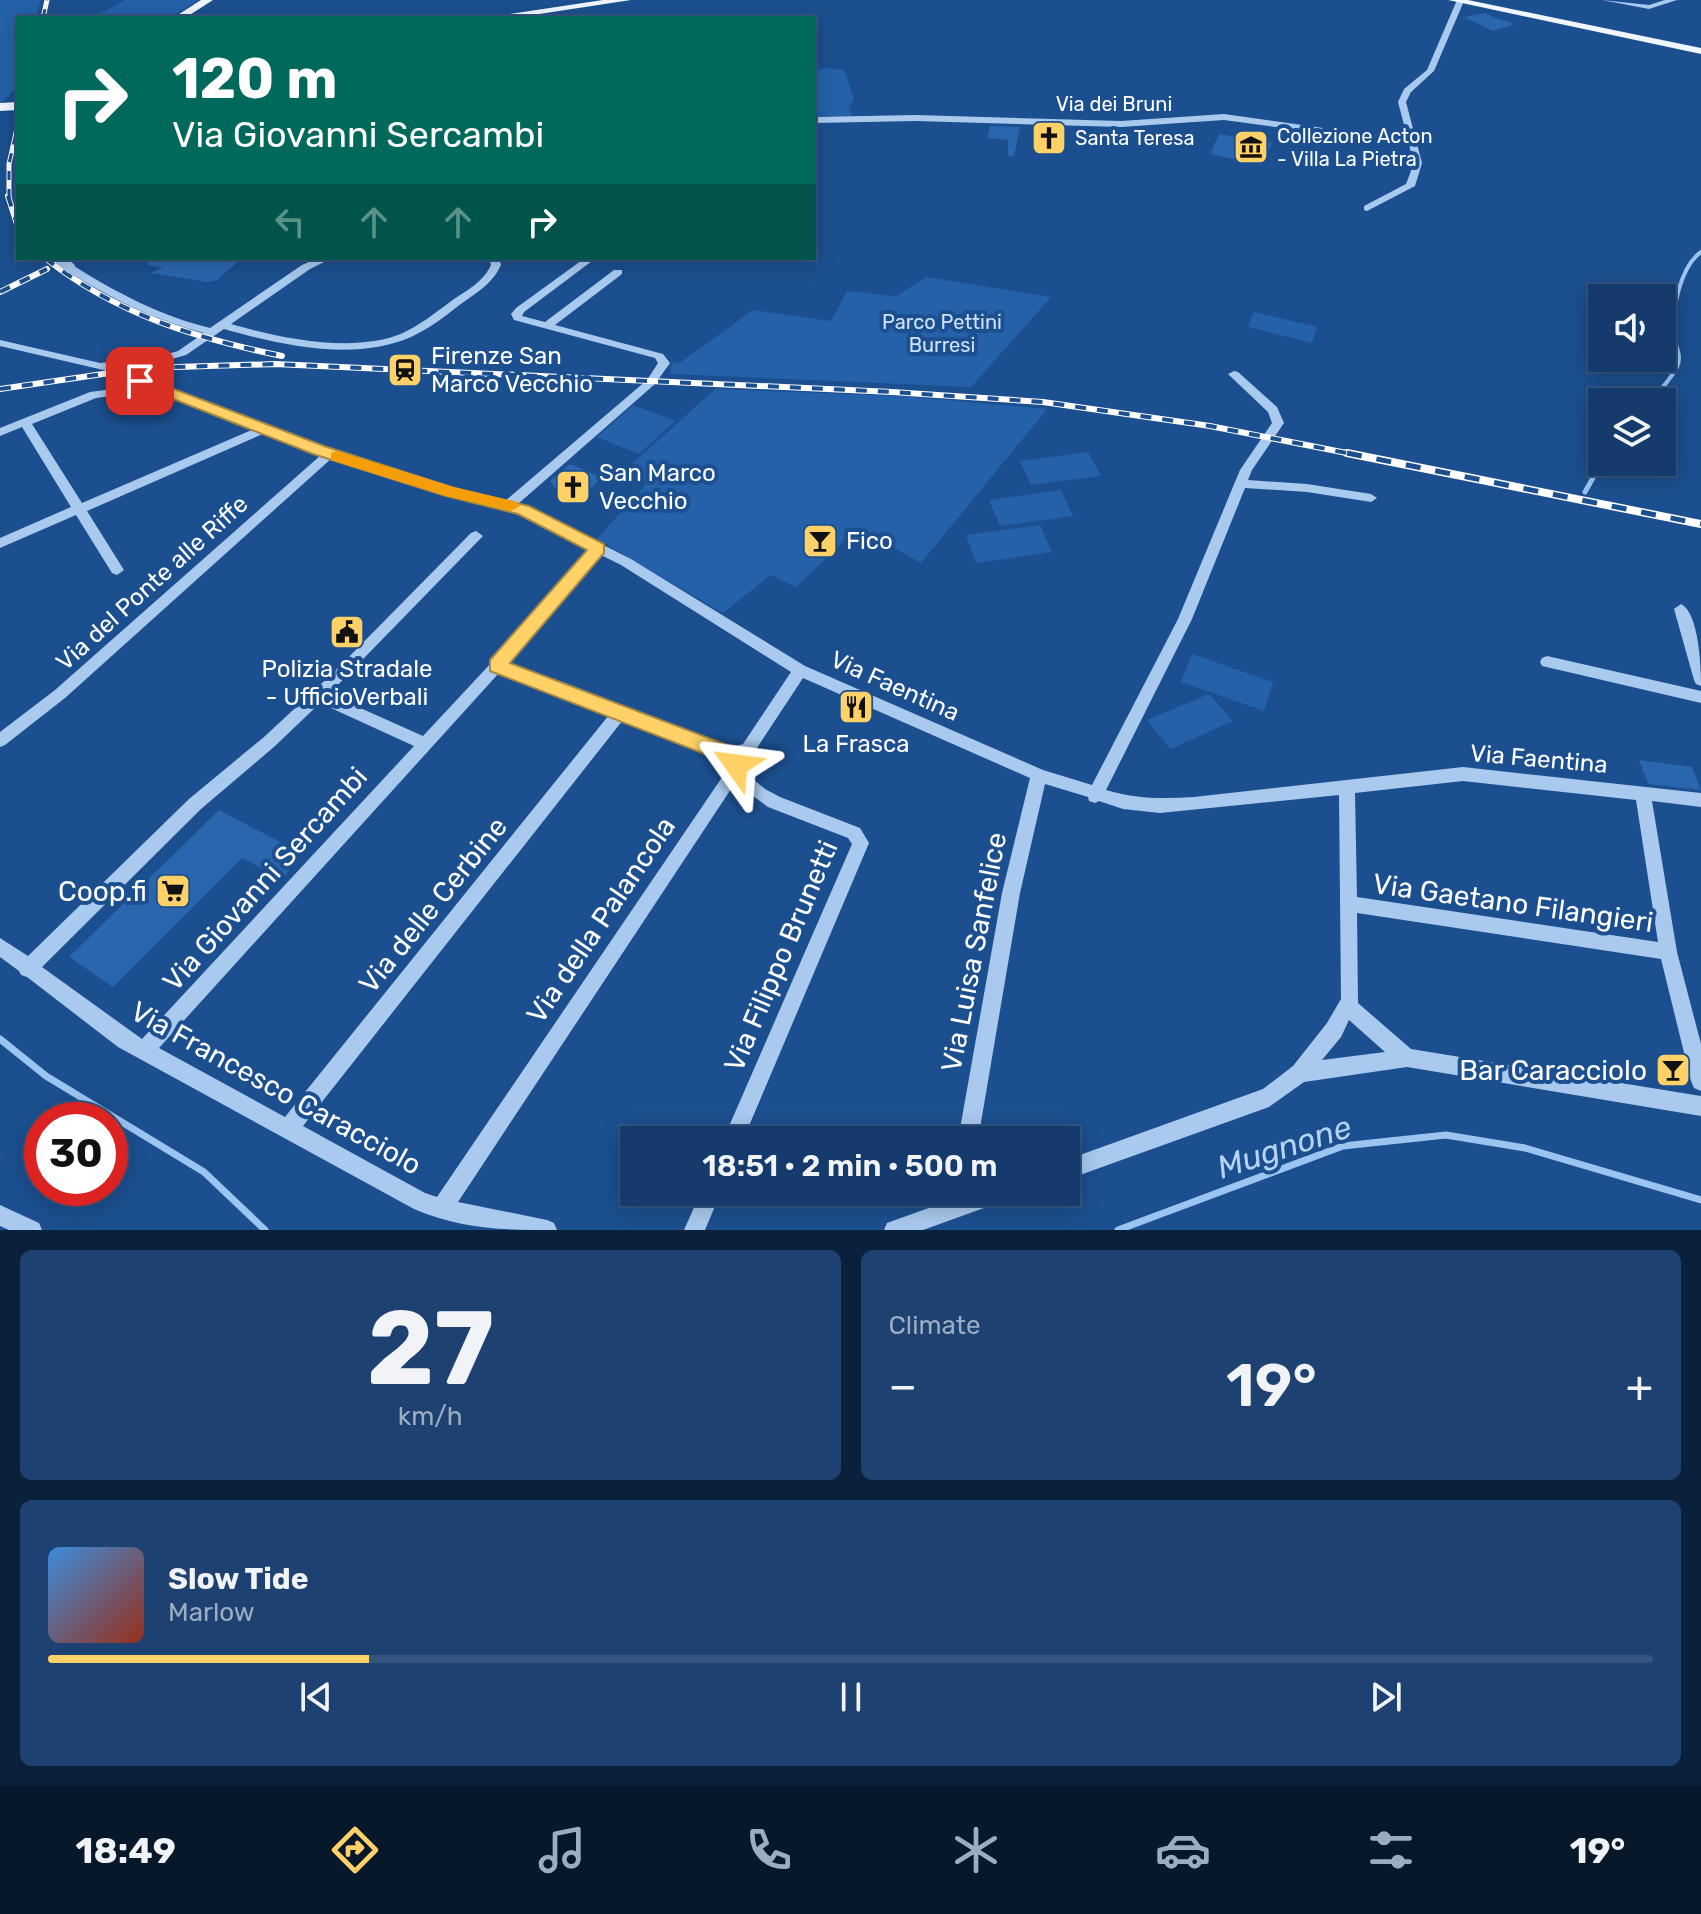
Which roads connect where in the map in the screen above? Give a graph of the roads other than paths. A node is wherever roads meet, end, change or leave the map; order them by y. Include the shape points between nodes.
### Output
1 (208, 0) edge
2 (626, 0) edge
3 (1606, 0) edge
4 (1673, 0) edge
5 (608, 1) edge
6 (1457, 1) edge
7 (181, 16) edge
8 (503, 16) edge
9 (1701, 51) edge
10 (816, 120) edge
11 (1412, 143) junction
12 (1367, 208) dead end
13 (61, 260) edge
14 (316, 260) edge
15 (322, 260) edge
16 (495, 260) edge
17 (588, 260) edge
18 (306, 267) junction
19 (618, 272) dead end
20 (547, 326) junction
21 (218, 328) junction
22 (0, 343) edge
23 (113, 369) junction
24 (1234, 374) dead end
25 (159, 389) junction
26 (25, 422) junction
27 (261, 430) junction
28 (0, 432) edge
29 (330, 454) junction
30 (1243, 484) junction
31 (1371, 498) dead end
32 (509, 505) junction
33 (79, 509) junction
34 (476, 536) dead end
35 (0, 543) edge
36 (598, 549) junction
37 (117, 570) dead end
38 (1681, 609) dead end
39 (1547, 662) dead end
40 (497, 666) junction
41 (800, 670) junction
42 (1701, 680) edge
43 (319, 696) junction
44 (1701, 697) edge
45 (619, 714) junction
46 (0, 741) edge
47 (425, 744) junction
48 (732, 764) junction
49 (1039, 775) junction
50 (1347, 787) junction
51 (1643, 794) junction
52 (1095, 796) junction
53 (1701, 800) edge
54 (1349, 904) junction
55 (0, 946) edge
56 (1668, 952) junction
57 (27, 969) junction
58 (1348, 1007) junction
59 (144, 1050) junction
60 (1407, 1058) junction
61 (1300, 1073) junction
62 (1701, 1081) edge
63 (1701, 1106) edge
64 (739, 1126) edge
65 (970, 1126) edge
66 (289, 1128) junction
67 (1080, 1165) edge
68 (705, 1206) edge
69 (946, 1206) edge
70 (441, 1209) junction
71 (0, 1215) edge
72 (32, 1230) edge
73 (547, 1230) edge
74 (694, 1230) edge
75 (894, 1230) edge

1 - 7 main road
2 - 5 main road
3 - 4 street via 1649,7
5 - 8 main road
6 - 9 main road
6 - 11 street via 1430,71 1403,98 1402,115
10 - 11 street, Via dei Bruni via 1106,124 1224,117
11 - 12 street via 1418,163 1410,186
13 - 21 street, bridge via 127,303 165,319
14 - 18 street
15 - 18 street
16 - 21 street via 493,273 473,291 391,340 286,341
17 - 20 street via 516,314
18 - 21 street
19 - 20 street
20 - 32 street via 659,356 664,363 651,382
21 - 23 street via 169,358
22 - 23 street, Via Faentina
23 - 25 street, Via Faentina
24 - 30 street via 1278,420 1246,470
25 - 26 street via 94,395
25 - 27 street, Via Faentina
26 - 28 street
26 - 33 street
27 - 29 street, Via Faentina
27 - 33 street
29 - 32 street, Via Faentina
29 - 46 street, Via del Ponte alle Riffe
30 - 31 street
30 - 52 street via 1185,619
32 - 36 street, Via Faentina
33 - 35 street
33 - 37 street
34 - 43 street
36 - 40 street, Via Giovanni Sercambi
36 - 41 street, Via Faentina
38 - 42 street
39 - 44 street
40 - 45 street
40 - 47 street, Via Giovanni Sercambi
41 - 48 street, Via della Palancola via 748,749
41 - 49 street, Via Faentina
43 - 47 street
43 - 57 street via 195,804
45 - 48 street
45 - 66 street, Via delle Cerbine
47 - 59 street, Via Giovanni Sercambi
48 - 64 street, Via Filippo Brunetti via 745,786 762,797 854,833 861,843
48 - 70 street, Via della Palancola
49 - 52 street, Via Faentina
49 - 65 street, Via Luisa Sanfelice via 1011,893
50 - 51 street, Via Faentina via 1470,774
50 - 52 street, Via Faentina via 1168,806
50 - 54 street
51 - 53 street, Via Faentina
51 - 56 street
54 - 56 street, Via Gaetano Filangieri
54 - 58 street
55 - 57 street, Via Francesco Caracciolo
56 - 62 street
57 - 59 street, Via Francesco Caracciolo
58 - 60 street
58 - 61 street
59 - 66 street, Via Francesco Caracciolo
60 - 61 street
60 - 63 street
61 - 67 street via 1269,1097
66 - 70 street, Via Francesco Caracciolo
68 - 74 street
69 - 75 street
70 - 73 street, Via Francesco Caracciolo
71 - 72 street

